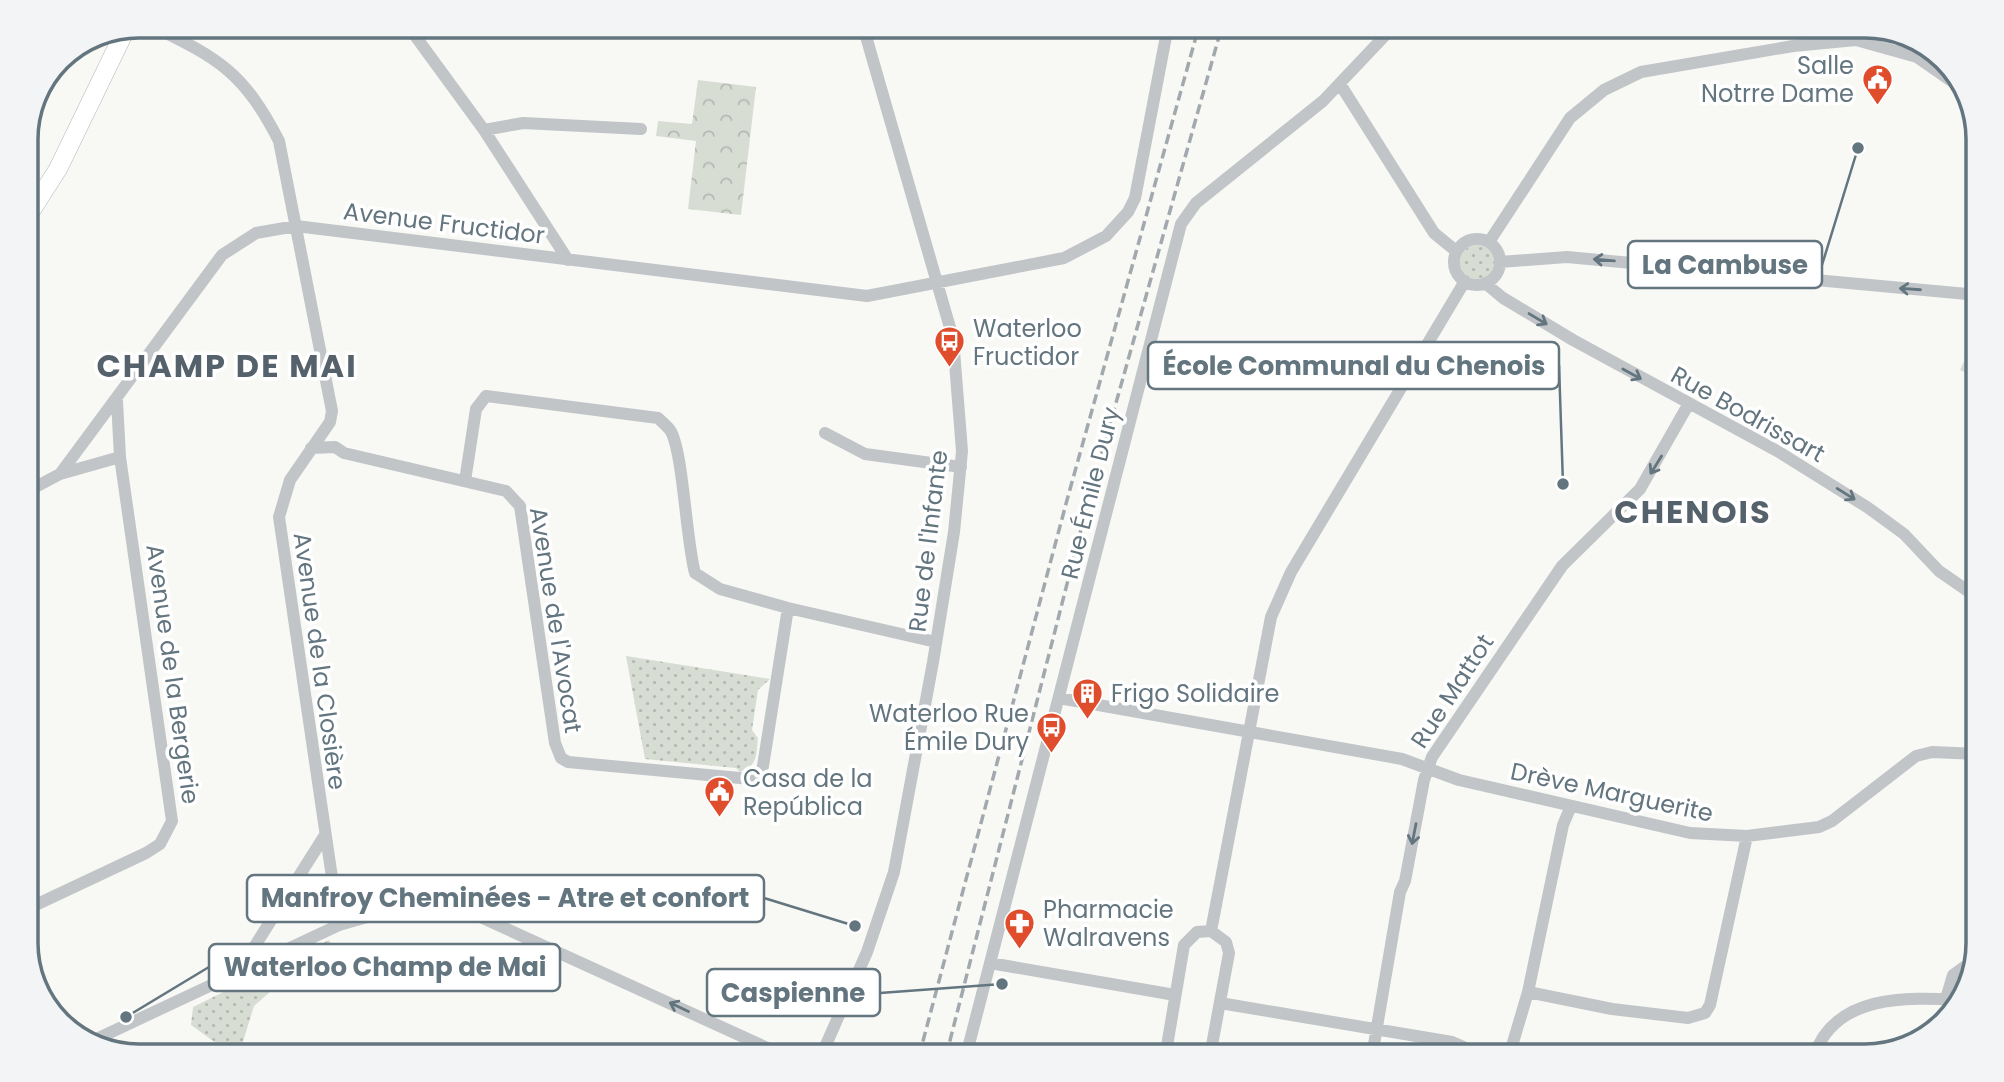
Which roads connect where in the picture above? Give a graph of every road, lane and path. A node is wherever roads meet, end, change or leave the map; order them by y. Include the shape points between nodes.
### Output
1 (177, 39) edge
2 (418, 39) edge
3 (867, 39) edge
4 (1166, 39) edge
5 (1382, 39) edge
6 (121, 40) edge
7 (1904, 47) edge
8 (1904, 52) junction
9 (1937, 69) edge
10 (1340, 84) junction
11 (641, 129) dead end
12 (484, 130) junction
13 (39, 199) edge
14 (296, 226) junction
15 (1489, 242) junction
16 (1456, 251) junction
17 (568, 260) junction
18 (1500, 262) junction
19 (1465, 281) junction
20 (939, 283) junction
21 (1485, 283) junction
22 (1965, 294) edge
23 (117, 401) junction
24 (1688, 404) junction
25 (330, 422) junction
26 (825, 433) dead end
27 (335, 447) junction
28 (311, 449) junction
29 (120, 457) junction
30 (961, 467) junction
31 (60, 474) junction
32 (465, 481) junction
33 (39, 485) edge
34 (1966, 589) edge
35 (788, 608) junction
36 (936, 642) junction
37 (1059, 698) junction
38 (1248, 731) junction
39 (1966, 753) edge
40 (1427, 767) junction
41 (1571, 806) junction
42 (325, 835) junction
43 (1747, 836) junction
44 (39, 903) edge
45 (339, 925) junction
46 (1211, 931) junction
47 (990, 963) junction
48 (1962, 968) edge
49 (239, 971) junction
50 (1528, 992) junction
51 (1953, 992) edge
52 (1175, 995) junction
53 (1948, 1000) edge
54 (1220, 1003) junction
55 (1377, 1030) junction
56 (102, 1036) edge
57 (759, 1044) edge
58 (826, 1044) edge
59 (969, 1044) edge
60 (1167, 1044) edge
61 (1212, 1044) edge
62 (1374, 1044) edge
63 (1457, 1044) edge
64 (1513, 1044) edge
65 (1820, 1044) edge

1 - 14 street via 241,79 264,110 279,141
2 - 12 street
3 - 20 street, Rue de l'Infante
4 - 20 street, Avenue Fructidor via 1141,180 1118,225 1064,258
5 - 10 street, Rue Émile Dury
6 - 13 main road
7 - 8 street
8 - 9 street
8 - 15 street via 1856,40 1824,42 1670,65 1624,79 1570,118
10 - 16 street via 1434,233
10 - 37 street, Rue Émile Dury via 1196,203 1181,224
11 - 12 street via 523,123
12 - 17 street
14 - 17 street, Avenue Fructidor
14 - 23 street, Avenue Fructidor via 256,233 222,255
14 - 25 street via 331,397
15 - 16 street via 1473,240
15 - 18 street
16 - 19 street via 1456,271
17 - 20 street, Avenue Fructidor via 854,295 887,294
18 - 21 street via 1496,275
22 -> 18 street via 1567,257
19 - 21 street
19 - 38 street via 1291,572 1265,638
20 - 30 street, Rue de l'Infante via 953,338
21 -> 24 street, Rue Bodrissart via 1573,340
23 - 29 street, Avenue de la Bergerie
23 - 31 street, Avenue Fructidor
24 -> 34 street, Rue Bodrissart via 1779,452 1867,507
24 -> 40 street, Rue Mattot via 1640,489 1562,566
25 - 27 street
25 - 28 street, Avenue de la Closière
26 - 30 street via 865,454
27 - 28 street, Avenue de l'Avocat
27 - 32 street, Avenue de l'Avocat via 344,453
28 - 42 street, Avenue de la Closière via 290,480 279,517
29 - 31 street, Avenue Fructidor
29 - 44 street, Avenue de la Bergerie via 172,821 160,844 146,853
30 - 36 street, Rue de l'Infante
31 - 33 street, Avenue Fructidor
32 - 35 street via 477,410 486,396 658,418 671,431 676,447 695,573 713,587
32 - 35 street, Avenue de l'Avocat via 506,491 520,506 555,743 561,758 568,762 751,779 759,775
35 - 36 street
36 - 58 street, Rue de l'Infante via 894,872 867,952
37 - 38 street, Drève Marguerite
37 - 47 street, Rue Émile Dury
38 - 40 street, Drève Marguerite
38 - 46 street
39 - 43 street, Drève Marguerite via 1916,756 1832,821 1797,831
40 - 41 street, Drève Marguerite via 1459,780
40 -> 55 street, Rue Mattot
41 - 43 street, Drève Marguerite via 1690,833
41 - 50 street via 1563,825
42 - 45 street, Avenue de la Closière
42 - 49 street
43 - 50 street via 1705,1013 1688,1018 1612,1009
45 - 49 street
57 -> 45 street via 463,909 406,906
46 - 52 street via 1198,932 1184,945
46 - 54 street via 1226,942 1229,953
47 - 52 street
47 - 59 street, Rue Émile Dury
48 - 51 street via 1952,975
49 - 56 street
50 - 64 street
52 - 60 street
53 - 65 street via 1890,1000 1858,1008 1825,1034
54 - 55 street
54 - 61 street
55 - 62 street, Rue Mattot
55 - 63 street

